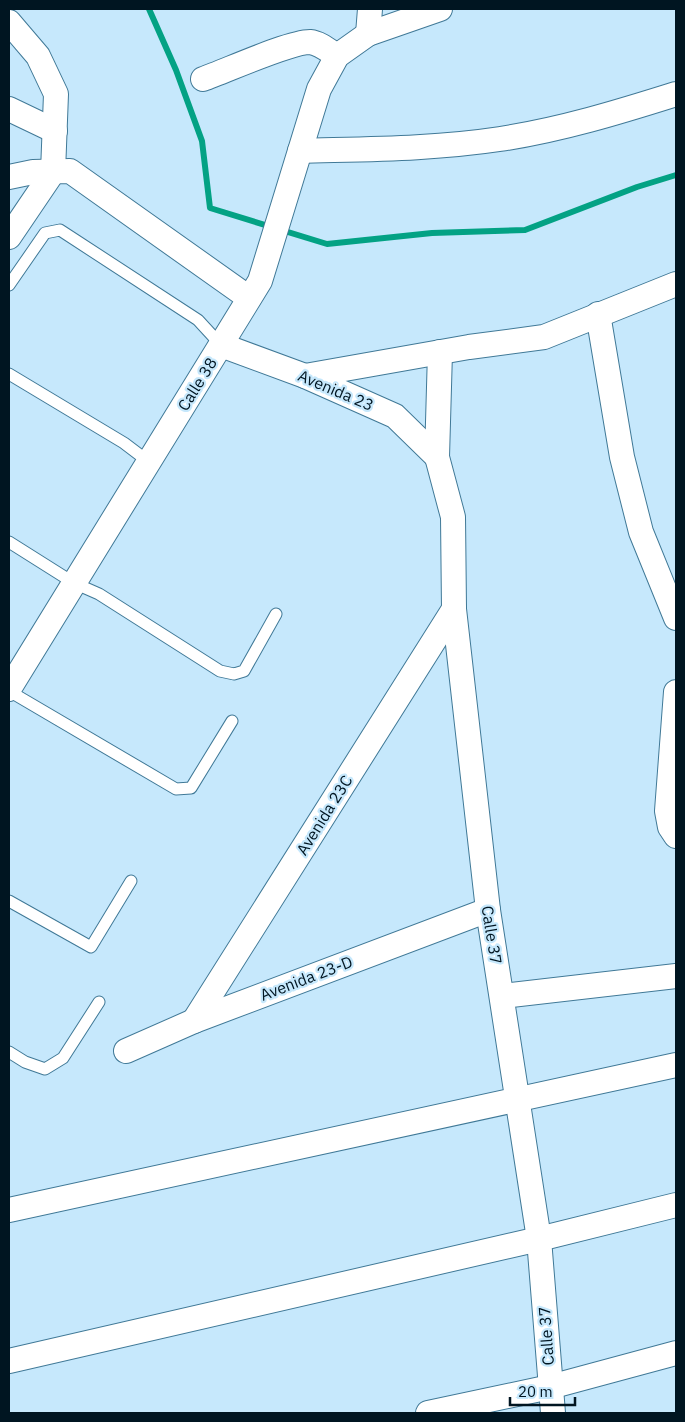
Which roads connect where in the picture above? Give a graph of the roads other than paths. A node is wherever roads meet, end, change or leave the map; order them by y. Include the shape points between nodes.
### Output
1 (370, 9) edge
2 (440, 9) edge
3 (9, 22) edge
4 (368, 34) junction
5 (337, 56) junction
6 (203, 79) dead end
7 (676, 94) edge
8 (9, 109) edge
9 (55, 130) junction
10 (300, 150) junction
11 (53, 172) junction
12 (9, 178) edge
13 (9, 237) edge
14 (676, 284) edge
15 (9, 285) edge
16 (249, 298) junction
17 (598, 314) junction
18 (221, 345) junction
19 (440, 352) junction
20 (9, 374) edge
21 (305, 376) junction
22 (437, 457) junction
23 (149, 462) junction
24 (9, 542) edge
25 (74, 583) junction
26 (454, 609) junction
27 (276, 614) dead end
28 (676, 618) edge
29 (9, 690) edge
30 (676, 692) edge
31 (232, 721) dead end
32 (676, 836) edge
33 (131, 881) dead end
34 (9, 901) edge
35 (488, 910) junction
36 (676, 976) edge
37 (502, 996) junction
38 (99, 1002) dead end
39 (194, 1021) junction
40 (126, 1051) dead end
41 (9, 1052) edge
42 (676, 1065) edge
43 (516, 1100) junction
44 (676, 1205) edge
45 (9, 1210) edge
46 (540, 1239) junction
47 (676, 1353) edge
48 (9, 1361) edge
49 (550, 1387) junction
50 (428, 1413) edge
51 (553, 1413) edge

1 - 4 street
2 - 4 street
3 - 9 street via 38,56 56,94
4 - 5 street
5 - 6 street via 309,42
5 - 10 street, Calle 38 via 319,89
7 - 10 street via 581,123 500,139 400,149
8 - 9 street
9 - 11 street
10 - 16 street, Calle 38 via 260,281
11 - 12 street via 33,172
11 - 13 street
11 - 16 street via 70,171
14 - 17 street
15 - 18 lane via 45,233 60,230 198,320
16 - 18 street, Calle 38
17 - 19 street via 544,337
17 - 28 street via 622,457 641,532
18 - 21 street, Avenida 23
18 - 23 street, Calle 38
19 - 21 street
19 - 22 street
20 - 23 lane via 124,443
21 - 22 street, Avenida 23 via 395,416
22 - 26 street, Calle 37 via 453,517
23 - 25 street, Calle 38
24 - 25 lane
25 - 27 lane via 99,594 220,671 234,674 244,672
25 - 29 street, Calle 38
26 - 35 street, Calle 37
26 - 39 street, Avenida 23C
29 - 31 lane via 176,789 191,788
30 - 32 street via 667,811 670,827
33 - 34 lane via 91,948
35 - 37 street, Calle 37
35 - 39 street, Avenida 23-D
36 - 37 street
37 - 43 street, Calle 37
38 - 41 lane via 63,1058 46,1069
39 - 40 street, Avenida 23-D
42 - 43 street
43 - 45 street
43 - 46 street, Calle 37
44 - 46 street
46 - 48 street
46 - 49 street, Calle 37
47 - 49 street
49 - 50 street
49 - 51 street, Calle 37

